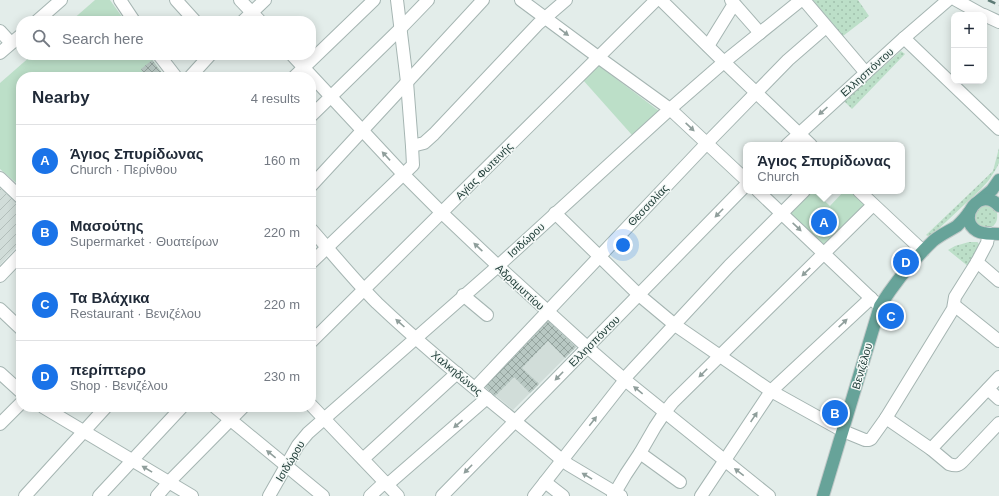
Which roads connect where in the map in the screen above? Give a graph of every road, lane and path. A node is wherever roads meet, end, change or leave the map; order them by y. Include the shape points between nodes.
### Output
1 (61, 0) edge
2 (120, 0) edge
3 (176, 0) edge
4 (240, 0) edge
5 (265, 0) edge
6 (374, 0) edge
7 (397, 0) edge
8 (428, 0) edge
9 (483, 0) edge
10 (521, 0) edge
11 (566, 0) edge
12 (656, 0) edge
13 (661, 0) edge
14 (801, 0) edge
15 (804, 0) edge
16 (948, 0) edge
17 (956, 0) edge
18 (733, 2) edge
19 (978, 12) edge
20 (43, 16) edge
21 (131, 16) edge
22 (190, 16) edge
23 (251, 16) edge
24 (253, 16) edge
25 (987, 16) edge
26 (545, 18) junction
27 (999, 22) edge
28 (826, 27) junction
29 (400, 28) junction
30 (0, 31) edge
31 (760, 33) junction
32 (904, 38) junction
33 (16, 39) edge
34 (11, 43) junction
35 (708, 46) junction
36 (0, 53) edge
37 (316, 56) edge
38 (598, 57) junction
39 (163, 60) edge
40 (205, 60) edge
41 (297, 60) edge
42 (312, 60) edge
43 (724, 62) junction
44 (304, 68) junction
45 (172, 72) edge
46 (195, 72) edge
47 (300, 72) edge
48 (308, 72) edge
49 (866, 73) junction
50 (316, 81) edge
51 (407, 82) junction
52 (756, 92) junction
53 (331, 97) junction
54 (670, 108) junction
55 (316, 111) edge
56 (999, 129) edge
57 (363, 131) junction
58 (799, 133) junction
59 (790, 142) edge
60 (808, 142) edge
61 (707, 143) junction
62 (412, 146) junction
63 (403, 174) junction
64 (743, 177) edge
65 (0, 178) edge
66 (999, 180) edge
67 (316, 181) edge
68 (743, 188) edge
69 (16, 193) edge
70 (761, 194) edge
71 (801, 194) edge
72 (862, 194) edge
73 (980, 200) junction
74 (873, 205) junction
75 (999, 206) edge
76 (969, 212) junction
77 (442, 213) junction
78 (555, 213) junction
79 (782, 214) junction
80 (991, 232) edge
81 (943, 234) junction
82 (316, 235) edge
83 (327, 248) junction
84 (923, 251) junction
85 (824, 254) junction
86 (599, 256) junction
87 (316, 258) edge
88 (16, 259) edge
89 (977, 262) junction
90 (498, 266) junction
91 (0, 276) edge
92 (999, 281) edge
93 (364, 290) junction
94 (463, 295) junction
95 (639, 295) junction
96 (875, 302) junction
97 (954, 305) junction
98 (0, 309) edge
99 (547, 311) junction
100 (487, 316) dead end
101 (16, 324) edge
102 (675, 325) junction
103 (316, 337) edge
104 (415, 338) junction
105 (999, 341) edge
106 (587, 348) junction
107 (720, 356) junction
108 (0, 373) edge
109 (457, 373) junction
110 (999, 376) edge
111 (625, 379) junction
112 (16, 387) edge
113 (475, 388) junction
114 (988, 389) junction
115 (771, 391) junction
116 (488, 398) junction
117 (999, 399) edge
118 (16, 408) edge
119 (316, 410) edge
120 (52, 412) edge
121 (101, 412) edge
122 (177, 412) edge
123 (221, 412) edge
124 (238, 412) edge
125 (665, 412) junction
126 (324, 418) junction
127 (886, 418) junction
128 (230, 420) junction
129 (515, 421) junction
130 (999, 423) edge
131 (0, 424) edge
132 (84, 431) junction
133 (843, 431) junction
134 (931, 449) junction
135 (640, 453) junction
136 (363, 459) junction
137 (132, 460) junction
138 (562, 460) junction
139 (725, 460) junction
140 (286, 466) junction
141 (169, 482) junction
142 (545, 482) junction
143 (680, 482) dead end
144 (386, 484) junction
145 (616, 495) edge
146 (25, 496) edge
147 (99, 496) edge
148 (157, 496) edge
149 (192, 496) edge
150 (269, 496) edge
151 (323, 496) edge
152 (370, 496) edge
153 (398, 496) edge
154 (442, 496) edge
155 (534, 496) edge
156 (563, 496) edge
157 (701, 496) edge
158 (770, 496) edge
159 (823, 496) edge

1 - 20 street
2 - 21 street
3 - 22 street
4 - 23 street
5 - 24 street
6 - 37 street
7 - 29 street
8 - 29 street
9 - 51 street
10 - 26 street
11 - 26 street
12 - 38 street, Αγίας Φωτεινής
13 - 35 street
14 - 31 street, Ισιδώρου
15 - 28 street
16 - 32 street, Ελλησπόντου
17 - 19 street
18 - 31 street
18 - 35 street
25 - 27 street
26 -> 38 street
26 - 62 street via 434,134 422,144
28 - 49 street
28 - 52 street, Θεσσαλίας
29 - 51 street
29 - 53 street
30 - 34 street
31 - 43 street, Ισιδώρου
32 - 49 street, Ελλησπόντου
32 - 56 street
33 - 34 street
34 - 36 street
35 - 43 street
38 - 54 street
38 - 77 street, Αγίας Φωτεινής
39 - 45 street
40 - 46 street
41 - 44 street, Αδραμυττίου
42 - 44 street
43 - 52 street
43 - 54 street, Ισιδώρου
44 - 47 street
44 - 48 street, Αδραμυττίου
49 -> 58 street, Ελλησπόντου
50 - 53 street, Αδραμυττίου
51 - 57 street
51 - 62 street
52 - 58 street
52 - 61 street, Θεσσαλίας
53 - 55 street
53 - 57 street, Αδραμυττίου
54 -> 61 street
54 - 78 street, Ισιδώρου
63 -> 57 street, Αδραμυττίου
57 - 67 street
58 - 59 street, Ελλησπόντου
58 - 60 street
61 - 64 street
61 - 86 street, Θεσσαλίας
62 - 63 street via 413,165
63 - 77 street, Αδραμυττίου
63 - 83 street
65 - 69 street
66 - 73 main road
68 -> 95 street, Ελλησπόντου
70 - 79 street
71 - 79 street
72 - 74 street
73 - 75 main road via 992,200
73 - 76 main road, Βενιζέλου
74 - 84 street
74 - 85 street
76 - 80 main road via 973,228
76 - 81 main road, Βενιζέλου via 956,226
90 -> 77 street, Αδραμυττίου
77 - 93 street, Αγίας Φωτεινής
78 - 86 street
78 - 90 street, Ισιδώρου
79 -> 85 street
79 - 102 street
80 - 81 main road via 970,230
80 - 89 street
81 - 84 main road, Βενιζέλου
82 - 83 street, Χαλκηδώνος
83 - 87 street
83 - 93 street, Χαλκηδώνος
84 - 96 main road, Βενιζέλου via 894,285
85 - 96 street
85 -> 107 street
86 - 95 street
86 - 99 street, Θεσσαλίας
88 - 91 street
89 - 92 street
89 - 97 street via 955,297
90 - 94 street, Ισιδώρου
90 - 99 street, Αδραμυττίου
93 - 103 street, Αγίας Φωτεινής
104 -> 93 street, Χαλκηδώνος
94 - 100 street
94 - 104 street, Ισιδώρου
95 - 102 street
95 - 106 street, Ελλησπόντου
115 -> 96 street
96 - 133 main road, Βενιζέλου
97 - 105 street
97 - 127 street
98 - 101 street
99 - 106 street, Αδραμυττίου
99 - 113 street, Θεσσαλίας
102 - 107 street
102 - 111 street
104 - 109 street, Χαλκηδώνος
104 - 126 street, Ισιδώρου
106 - 111 street, Αδραμυττίου
106 -> 129 street, Ελλησπόντου
107 - 115 street
107 -> 125 street
108 - 112 street
109 - 113 street, Χαλκηδώνος
109 - 136 street
110 - 114 street
125 -> 111 street, Αδραμυττίου
138 -> 111 street
113 - 116 street, Χαλκηδώνος
114 - 117 street
114 - 134 street
115 - 133 street
139 -> 115 street
116 - 129 street, Χαλκηδώνος
116 -> 144 street
118 - 131 street
119 - 126 street
120 - 132 street
121 - 132 street
122 - 137 street
123 - 128 street
124 - 128 street
125 - 135 street
125 - 139 street, Αδραμυττίου
126 - 136 street
126 - 140 street, Ισιδώρου via 302,439
127 - 133 street via 869,440
127 - 134 street
140 -> 128 street
128 - 141 street
129 - 138 street, Χαλκηδώνος
129 -> 154 street, Ελλησπόντου
130 - 134 street via 956,466 949,464
132 - 137 street
132 - 146 street
133 - 159 main road, Βενιζέλου
135 - 143 street
135 - 145 street
136 - 144 street
141 -> 137 street
137 - 147 street
138 - 142 street
145 -> 138 street, Χαλκηδώνος
139 - 157 street
158 -> 139 street, Αδραμυττίου
140 - 150 street, Ισιδώρου
140 - 151 street
141 - 148 street
141 - 149 street
142 - 155 street
142 - 156 street
144 - 152 street
144 - 153 street

